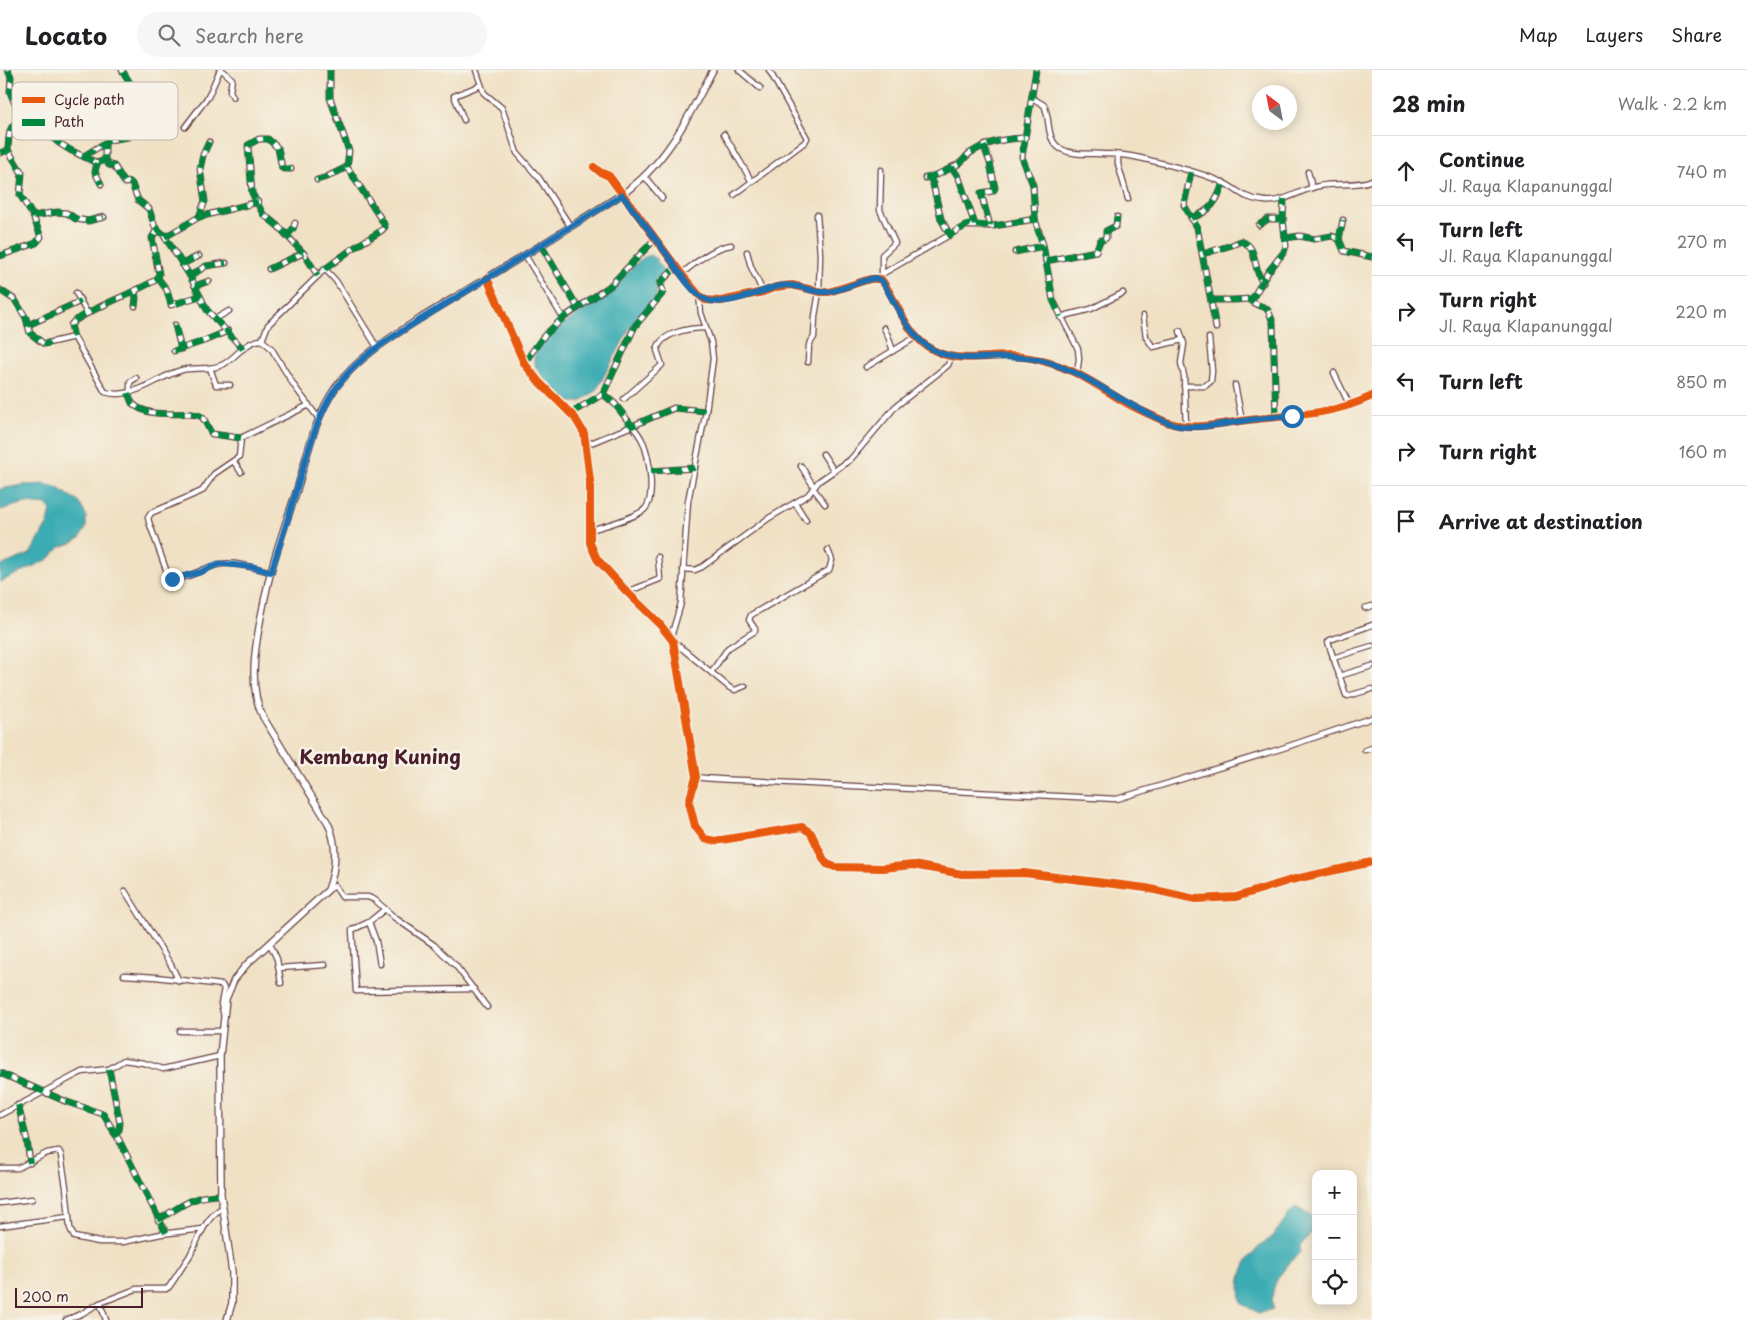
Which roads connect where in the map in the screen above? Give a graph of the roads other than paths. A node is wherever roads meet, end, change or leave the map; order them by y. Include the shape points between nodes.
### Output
1 (8, 70) edge
2 (122, 70) edge
3 (220, 70) edge
4 (330, 70) edge
5 (476, 70) edge
6 (713, 70) edge
7 (739, 70) edge
8 (769, 70) edge
9 (1036, 70) edge
10 (129, 82) edge
11 (481, 85) junction
12 (760, 88) dead end
13 (12, 97) edge
14 (233, 97) dead end
15 (1032, 98) junction
16 (464, 120) dead end
17 (12, 126) edge
18 (185, 127) dead end
19 (724, 134) dead end
20 (1024, 138) junction
21 (56, 140) edge
22 (109, 140) edge
23 (209, 142) dead end
24 (105, 143) junction
25 (984, 146) junction
26 (8, 150) junction
27 (0, 153) edge
28 (84, 156) junction
29 (1118, 156) junction
30 (105, 160) junction
31 (97, 163) junction
32 (347, 167) junction
33 (594, 167) dead end
34 (952, 167) junction
35 (291, 169) dead end
36 (881, 170) dead end
37 (1191, 172) junction
38 (1308, 172) dead end
39 (645, 177) junction
40 (317, 180) dead end
41 (1372, 180) edge
42 (752, 182) junction
43 (1223, 182) junction
44 (101, 184) dead end
45 (1312, 188) junction
46 (622, 195) junction
47 (734, 195) dead end
48 (662, 198) dead end
49 (1284, 198) junction
50 (1128, 199) dead end
51 (258, 202) junction
52 (817, 215) dead end
53 (33, 216) junction
54 (104, 217) dead end
55 (199, 217) junction
56 (1117, 217) dead end
57 (1192, 218) junction
58 (1035, 219) junction
59 (1283, 219) junction
60 (1343, 220) dead end
61 (295, 223) dead end
62 (976, 225) junction
63 (1259, 225) dead end
64 (570, 226) junction
65 (990, 226) junction
66 (157, 229) junction
67 (950, 235) junction
68 (286, 236) junction
69 (165, 237) junction
70 (1285, 238) junction
71 (655, 239) junction
72 (1339, 239) junction
73 (541, 245) junction
74 (731, 245) dead end
75 (1043, 246) junction
76 (747, 252) dead end
77 (1015, 252) dead end
78 (303, 253) junction
79 (1203, 254) junction
80 (525, 255) junction
81 (0, 256) edge
82 (199, 256) dead end
83 (1372, 258) edge
84 (1046, 260) junction
85 (226, 263) dead end
86 (182, 264) junction
87 (676, 267) junction
88 (269, 269) dead end
89 (325, 269) junction
90 (681, 274) junction
91 (190, 276) junction
92 (318, 276) junction
93 (881, 277) junction
94 (158, 278) junction
95 (487, 278) junction
96 (209, 281) dead end
97 (1262, 283) junction
98 (195, 286) junction
99 (0, 290) edge
100 (135, 291) junction
101 (764, 292) junction
102 (819, 292) junction
103 (1123, 292) dead end
104 (76, 293) dead end
105 (699, 295) junction
106 (200, 296) junction
107 (1251, 299) junction
108 (1211, 300) junction
109 (81, 301) junction
110 (135, 306) dead end
111 (578, 308) junction
112 (229, 311) dead end
113 (86, 313) junction
114 (1143, 316) dead end
115 (1060, 317) junction
116 (563, 318) junction
117 (215, 319) junction
118 (28, 325) junction
119 (175, 325) dead end
120 (706, 328) junction
121 (884, 328) dead end
122 (1216, 328) dead end
123 (228, 331) junction
124 (1180, 331) dead end
125 (74, 337) junction
126 (916, 337) junction
127 (1209, 338) dead end
128 (262, 340) junction
129 (1182, 340) junction
130 (377, 347) junction
131 (181, 349) junction
132 (243, 349) junction
133 (174, 351) dead end
134 (893, 351) junction
135 (952, 358) junction
136 (808, 362) dead end
137 (524, 363) junction
138 (866, 366) dead end
139 (210, 368) junction
140 (1077, 373) junction
141 (1334, 373) dead end
142 (136, 378) dead end
143 (230, 385) dead end
144 (1235, 385) dead end
145 (1184, 386) junction
146 (129, 392) junction
147 (603, 394) junction
148 (1372, 396) edge
149 (624, 399) dead end
150 (309, 405) junction
151 (1350, 406) junction
152 (706, 412) junction
153 (571, 413) junction
154 (1276, 418) junction
155 (319, 419) junction
156 (1242, 421) junction
157 (632, 426) junction
158 (1186, 426) junction
159 (241, 438) junction
160 (586, 445) junction
161 (823, 454) dead end
162 (234, 462) junction
163 (801, 466) dead end
164 (695, 468) junction
165 (834, 471) junction
166 (241, 472) dead end
167 (650, 472) junction
168 (814, 488) junction
169 (795, 503) junction
170 (825, 504) dead end
171 (806, 520) dead end
172 (591, 530) junction
173 (828, 550) dead end
174 (658, 557) dead end
175 (683, 569) junction
176 (271, 572) junction
177 (627, 592) junction
178 (1372, 606) edge
179 (1365, 608) dead end
180 (1372, 625) edge
181 (672, 639) junction
182 (1372, 646) edge
183 (1333, 658) junction
184 (1372, 666) edge
185 (712, 672) junction
186 (1339, 676) junction
187 (745, 686) dead end
188 (1372, 689) edge
189 (1372, 718) edge
190 (1372, 748) edge
191 (1365, 750) dead end
192 (696, 777) junction
193 (1372, 862) edge
194 (328, 890) junction
195 (125, 891) dead end
196 (385, 909) junction
197 (369, 922) junction
198 (270, 944) junction
199 (380, 964) dead end
200 (325, 965) dead end
201 (279, 968) junction
202 (124, 975) dead end
203 (179, 981) junction
204 (281, 983) dead end
205 (474, 989) junction
206 (487, 1007) dead end
207 (224, 1016) junction
208 (180, 1031) dead end
209 (222, 1031) junction
210 (220, 1056) junction
211 (109, 1069) junction
212 (0, 1074) edge
213 (43, 1092) junction
214 (18, 1104) junction
215 (0, 1114) edge
216 (114, 1133) junction
217 (30, 1163) junction
218 (0, 1168) edge
219 (221, 1195) junction
220 (32, 1199) dead end
221 (0, 1203) edge
222 (222, 1208) junction
223 (68, 1217) junction
224 (158, 1220) junction
225 (0, 1226) edge
226 (202, 1229) junction
227 (166, 1233) junction
228 (100, 1303) junction
229 (66, 1320) edge
230 (106, 1320) edge
231 (228, 1320) edge

1 - 13 street
2 - 10 street
3 - 14 street via 232,79 230,91
3 - 18 street via 208,97
4 - 32 street via 330,98 349,151
5 - 11 street
6 - 39 main road via 669,148
7 - 12 street
8 - 42 street via 807,138
9 - 15 street
11 - 16 street via 454,96
11 - 64 street via 486,96 502,108 517,153 539,178
15 - 20 street
15 - 29 street via 1044,105 1051,138 1063,150
17 - 26 street
19 - 42 street
20 - 25 street via 1001,139
20 - 58 street via 1022,157 1033,185
21 - 28 street
22 - 24 street
23 - 55 street via 200,169 205,201
24 - 28 street
24 - 30 street
25 - 34 street via 970,152
25 - 65 street via 995,189 981,193
26 - 27 street
26 - 53 street via 22,173 20,196
28 - 31 street
29 - 37 street
29 - 50 street
30 - 31 street
30 - 66 street via 114,166 125,183 132,184 138,200 149,209
31 - 44 street via 95,172
32 - 40 street
32 - 89 street via 384,227
33 - 46 street via 609,176
34 - 62 street
34 - 67 street via 928,178 933,184 941,220
35 - 51 street via 282,168 278,148 268,139 259,139 248,145 252,193
36 - 93 street via 880,210 895,243 882,255
37 - 43 street
37 - 57 street via 1184,205
38 - 45 street
39 - 46 main road
39 - 48 street
41 - 45 street
42 - 47 street
43 - 49 street via 1244,197 1264,201
43 - 57 street via 1213,205
45 - 49 street
46 - 64 main road
46 - 71 street
49 - 59 street
51 - 55 street
51 - 68 street via 263,214
52 - 102 street
53 - 54 street via 57,212 88,221
53 - 81 street via 41,235 39,241
55 - 69 street
56 - 84 street via 1116,226 1106,231 1106,238 1100,241 1096,251
57 - 79 street
58 - 65 street
58 - 75 street
59 - 63 street via 1268,219
59 - 70 street
60 - 72 street
61 - 68 street
62 - 65 street
62 - 67 street via 965,226
64 - 73 main road
66 - 69 street
66 - 94 street via 152,238
67 - 93 street
68 - 78 street
69 - 86 street
70 - 72 street via 1327,236
70 - 97 street via 1284,252
71 - 87 street
71 - 111 street via 610,286
72 - 83 street via 1344,251
73 - 80 main road
73 - 111 street
74 - 90 street via 711,252
75 - 77 street
75 - 84 street
76 - 101 street
78 - 88 street
78 - 92 street
79 - 97 street via 1245,242 1252,248
79 - 108 street
80 - 95 main road
80 - 116 street
82 - 86 street
84 - 115 street via 1053,300
85 - 91 street via 206,266
86 - 91 street
87 - 90 street
87 - 147 street via 660,283 662,294 635,326
89 - 92 street
89 - 130 street
90 - 105 street
91 - 98 street
92 - 128 street via 268,325
93 - 102 street via 838,290
93 - 126 street
94 - 100 street
94 - 106 street via 167,290 172,306
95 - 130 main road
95 - 137 street
96 - 98 street
97 - 107 street
98 - 106 street
99 - 118 street via 13,298
100 - 110 street
100 - 113 street
101 - 102 street via 792,285
101 - 105 street via 721,301 709,301
102 - 136 street
103 - 115 street via 1091,309
104 - 109 street
105 - 120 street
106 - 117 street
107 - 108 street
107 - 154 street via 1252,303 1268,309 1273,322
108 - 122 street
109 - 113 street
109 - 118 street
111 - 116 street
112 - 117 street
113 - 125 street via 71,323
114 - 129 street via 1146,337 1153,347
115 - 140 street via 1078,348
116 - 137 street via 543,337
117 - 123 street
118 - 125 street via 30,333 44,344
119 - 131 street
120 - 149 street via 684,330 660,344 656,350 662,364
120 - 152 street via 713,359
121 - 134 street
123 - 131 street
123 - 132 street
124 - 129 street
125 - 146 street via 106,392
126 - 134 street
126 - 135 street via 929,348
127 - 145 street via 1211,381 1205,386
128 - 132 street via 251,342
128 - 150 street via 271,348
129 - 145 street
130 - 155 main road via 343,378
131 - 133 street
132 - 139 street via 223,364
134 - 138 street
135 - 140 street via 1032,358
135 - 165 street via 942,370 895,407 850,460
137 - 153 street
139 - 143 street via 216,385
139 - 146 street via 180,370
140 - 158 street via 1124,402
141 - 151 street
142 - 146 street via 130,382
144 - 156 street
145 - 158 street
146 - 159 street via 134,406 143,410 197,415 212,434
147 - 153 street
147 - 157 street
148 - 151 street
150 - 155 street
150 - 159 street
151 - 154 street
152 - 157 street via 674,408
152 - 164 street
153 - 160 street via 580,426
154 - 156 street
155 - 176 main road
156 - 158 street
157 - 160 street
157 - 167 street via 643,442
159 - 162 street via 240,454
160 - 172 street
161 - 165 street
162 - 166 street
162 - 176 street via 214,474 200,492 151,513 149,522 169,578 201,572 218,564
163 - 168 street
164 - 167 street
164 - 175 street via 688,501
165 - 168 street via 819,480
167 - 172 street via 650,491 645,508
168 - 169 street
168 - 170 street
169 - 171 street
169 - 175 street via 768,518 698,569
172 - 177 street via 590,543 594,553
173 - 185 street via 832,560 829,570 751,615 749,620 755,631 728,648
174 - 177 street via 660,580
175 - 181 street via 681,604
176 - 194 main road via 256,651 256,702 332,832 335,859
177 - 181 street
178 - 179 street
180 - 183 street via 1330,640
181 - 185 street
181 - 192 street
182 - 183 street
183 - 186 street
184 - 186 street
185 - 187 street via 735,690
186 - 188 street via 1348,696
189 - 192 street via 1117,799
190 - 191 street
192 - 193 street via 689,802 691,817 705,839 715,841 802,827 811,833 827,864 835,867 914,865 962,874 1024,873 1146,888 1205,900 1236,898 1291,880
194 - 196 street via 335,886 342,897 372,898
194 - 198 main road
195 - 203 street
196 - 197 street
196 - 205 street via 440,949
197 - 199 street
197 - 205 street via 352,930 356,991
198 - 201 street
198 - 207 main road via 234,980 226,998
200 - 201 street
201 - 204 street
202 - 203 street
203 - 207 street via 222,985
205 - 206 street
207 - 209 main road
208 - 209 street
209 - 210 main road
210 - 211 street via 163,1069 124,1060
210 - 219 main road
211 - 213 street via 82,1072
211 - 216 street via 120,1122 119,1130
212 - 213 street
213 - 214 street
213 - 216 street via 103,1114
214 - 215 street
214 - 217 street
216 - 224 street
217 - 218 street via 18,1168
217 - 223 street via 47,1153 60,1152
219 - 222 main road
219 - 224 street via 194,1198
220 - 221 street
222 - 226 street
222 - 231 main road via 232,1272 232,1303
223 - 225 street
223 - 227 street via 71,1234 80,1239 122,1242
224 - 227 street
226 - 227 street
226 - 228 street via 169,1287 136,1289
228 - 229 street
228 - 230 street

